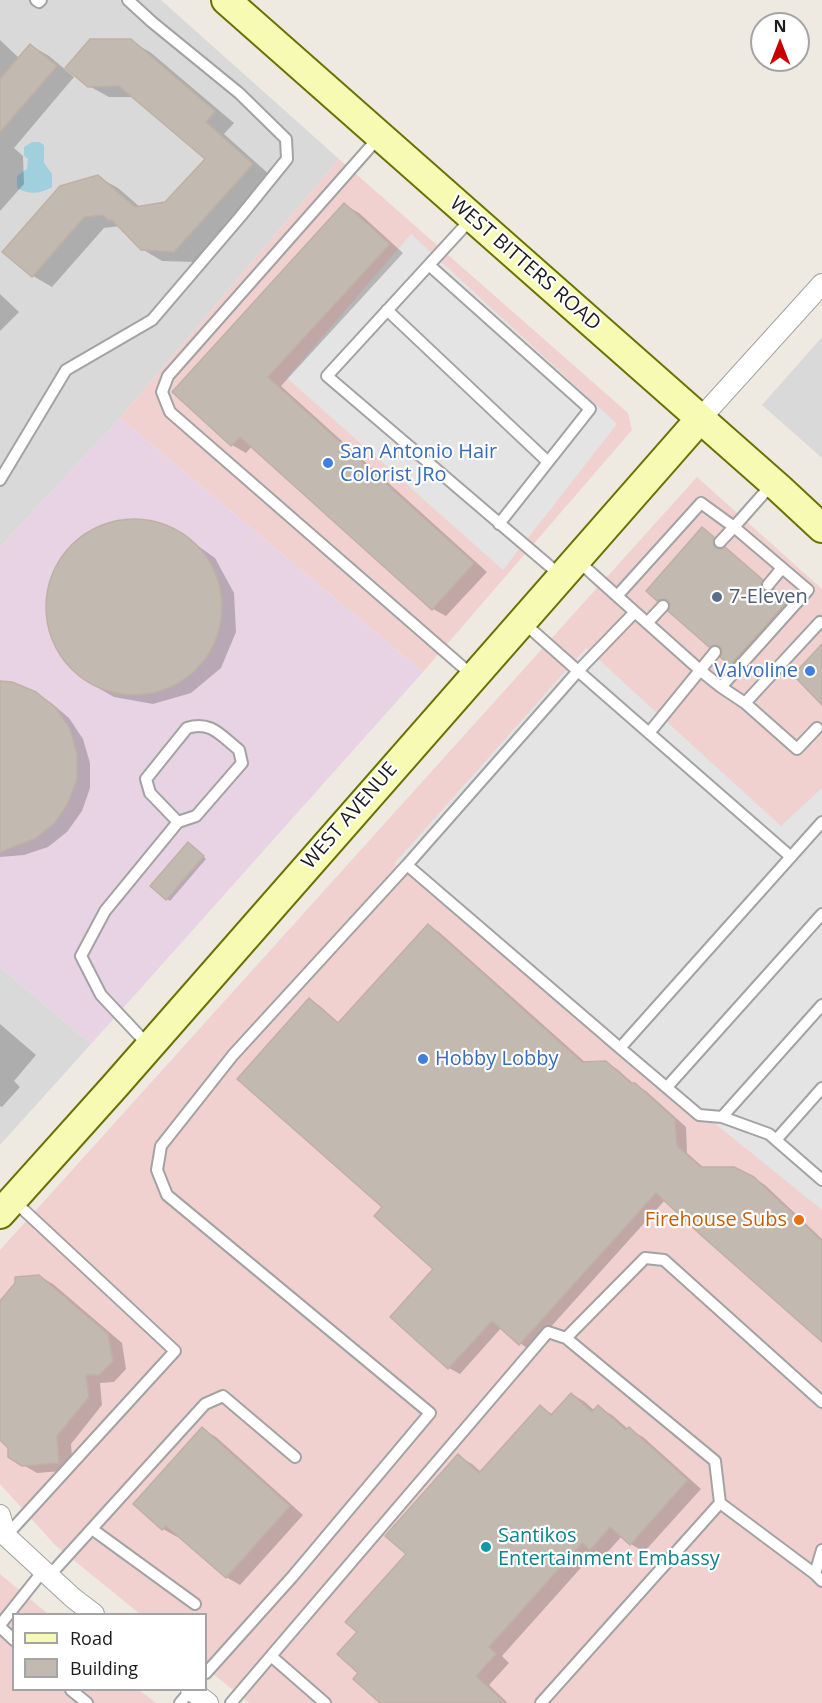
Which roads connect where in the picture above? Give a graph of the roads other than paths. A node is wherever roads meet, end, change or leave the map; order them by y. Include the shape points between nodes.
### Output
1 (128, 0) edge
2 (226, 0) edge
3 (380, 136) junction
4 (472, 218) junction
5 (429, 265) junction
6 (822, 284) edge
7 (387, 310) junction
8 (700, 419) junction
9 (548, 462) junction
10 (0, 480) edge
11 (773, 483) junction
12 (500, 524) junction
13 (734, 527) junction
14 (822, 528) edge
15 (720, 542) dead end
16 (569, 567) junction
17 (783, 568) junction
18 (768, 585) dead end
19 (617, 596) junction
20 (663, 606) dead end
21 (635, 612) junction
22 (522, 621) junction
23 (647, 623) junction
24 (822, 623) edge
25 (715, 652) dead end
26 (578, 671) junction
27 (701, 671) junction
28 (473, 676) junction
29 (721, 687) junction
30 (746, 703) junction
31 (817, 728) dead end
32 (650, 733) junction
33 (178, 822) junction
34 (822, 822) edge
35 (791, 857) junction
36 (407, 865) junction
37 (822, 914) edge
38 (822, 1005) edge
39 (150, 1046) junction
40 (620, 1048) junction
41 (668, 1087) junction
42 (822, 1088) edge
43 (722, 1117) junction
44 (776, 1140) junction
45 (821, 1178) edge
46 (6, 1207) edge
47 (566, 1338) junction
48 (822, 1402) edge
49 (295, 1457) dead end
50 (720, 1503) junction
51 (0, 1515) edge
52 (92, 1529) junction
53 (3, 1536) edge
54 (822, 1550) edge
55 (46, 1573) junction
56 (818, 1577) edge
57 (195, 1604) dead end
58 (93, 1613) edge
59 (0, 1626) edge
60 (12, 1638) edge
61 (272, 1656) junction
62 (207, 1672) edge
63 (73, 1691) edge
64 (190, 1691) edge
65 (192, 1691) edge
66 (87, 1703) edge
67 (180, 1703) edge
68 (208, 1703) edge
69 (231, 1703) edge
70 (325, 1703) edge
71 (541, 1703) edge

1 - 10 lane via 239,93 286,140 287,159 152,320 66,370
2 - 3 main road, WEST BITTERS ROAD
3 - 4 main road, WEST BITTERS ROAD
3 - 28 lane via 168,376 162,392 170,412
4 - 5 lane
4 - 8 main road, WEST BITTERS ROAD
5 - 7 lane
5 - 9 lane via 590,409
6 - 8 street
7 - 9 lane
7 - 12 lane via 327,376
8 - 11 main road, WEST BITTERS ROAD
8 - 16 main road, WEST AVENUE
9 - 12 lane
11 - 13 lane
11 - 14 main road, WEST BITTERS ROAD
12 - 16 lane
13 - 15 lane
13 - 17 lane
13 - 19 lane via 701,503
16 - 19 lane
16 - 22 main road, WEST AVENUE
17 - 18 lane
17 - 29 lane via 808,590
19 - 21 lane
20 - 23 lane
21 - 23 lane
21 - 26 lane
22 - 26 lane
22 - 28 main road, WEST AVENUE
23 - 27 lane
24 - 30 lane
25 - 27 lane
26 - 32 lane
26 - 36 lane
27 - 29 lane
27 - 32 lane
28 - 39 main road, WEST AVENUE
29 - 30 lane
30 - 31 lane via 796,749
32 - 35 lane
33 - 33 lane via 196,816 242,763 239,750 208,726 187,728 146,779 150,793
33 - 39 lane via 105,911 81,956 101,995
34 - 35 lane
35 - 40 lane
36 - 40 lane
36 - 62 lane via 233,1055 161,1146 157,1170 167,1195 430,1413
37 - 41 lane
38 - 43 lane
39 - 46 main road, WEST AVENUE
40 - 41 lane
41 - 43 lane via 699,1114
42 - 44 lane
43 - 44 lane
44 - 45 lane
46 - 53 lane via 176,1351
47 - 48 lane via 645,1258 664,1260
47 - 50 lane via 715,1461
47 - 61 lane via 548,1332
49 - 52 lane via 223,1396 205,1404
50 - 56 lane
50 - 71 lane
51 - 53 street
52 - 55 lane
52 - 57 lane
53 - 55 street
54 - 56 lane
55 - 58 street
55 - 59 lane
59 - 60 lane
61 - 69 lane
61 - 70 lane
63 - 66 lane
64 - 67 lane
65 - 68 street

